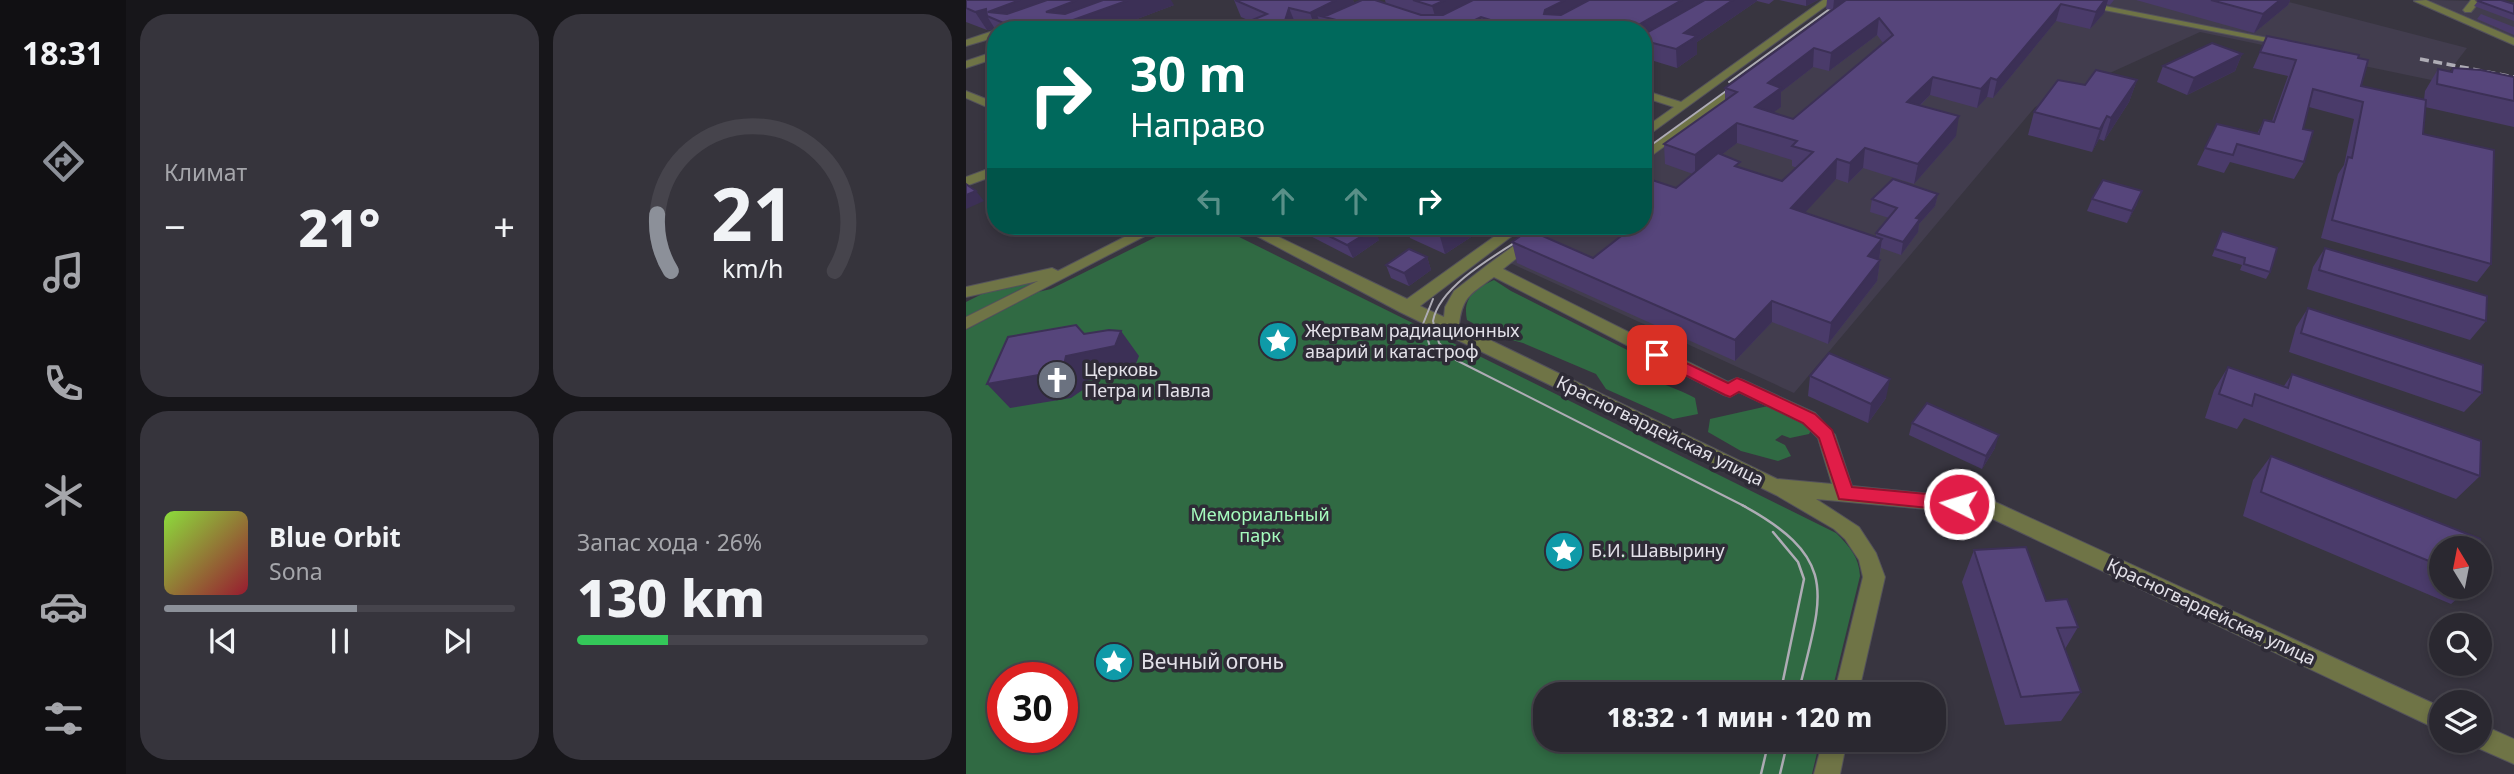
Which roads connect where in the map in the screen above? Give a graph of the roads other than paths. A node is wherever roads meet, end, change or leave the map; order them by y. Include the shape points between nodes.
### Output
1 (1829, 0) edge
2 (2058, 0) edge
3 (2421, 0) edge
4 (2481, 2) edge
5 (2503, 24) dead end
6 (987, 37) edge
7 (2514, 42) edge
8 (966, 43) edge
9 (2302, 46) edge
10 (987, 57) edge
11 (966, 65) edge
12 (1751, 79) edge
13 (966, 94) edge
14 (1652, 96) edge
15 (987, 104) edge
16 (1683, 106) junction
17 (1652, 128) edge
18 (1652, 151) edge
19 (987, 174) edge
20 (966, 183) edge
21 (1139, 235) edge
22 (1263, 235) edge
23 (1506, 235) edge
24 (1538, 235) edge
25 (1491, 269) junction
26 (1066, 272) junction
27 (966, 292) edge
28 (1406, 308) junction
29 (966, 324) edge
30 (1451, 329) junction
31 (1774, 487) junction
32 (1845, 494) junction
33 (1849, 682) edge
34 (2429, 713) edge
35 (2492, 742) edge
36 (1832, 752) edge
37 (2514, 752) edge
38 (1827, 774) edge

1 - 16 street
2 - 9 street
3 - 7 street
4 - 5 street via 2464,8
6 - 8 street
10 - 11 street
12 - 18 street
13 - 15 street
14 - 16 street
16 - 17 street
19 - 20 street
21 - 26 street
22 - 28 street, Красногвардейская улица
23 - 28 street
24 - 25 street
25 - 30 street via 1460,295 1453,307
25 - 32 street via 1730,391 1737,384 1809,418 1826,435
26 - 27 street
26 - 29 street
28 - 30 street, Красногвардейская улица
30 - 31 street, Красногвардейская улица
31 - 32 street, Красногвардейская улица
31 - 33 street via 1845,525 1863,542 1871,560 1874,577
32 - 34 street, Красногвардейская улица via 1984,506
35 - 37 street
36 - 38 street

